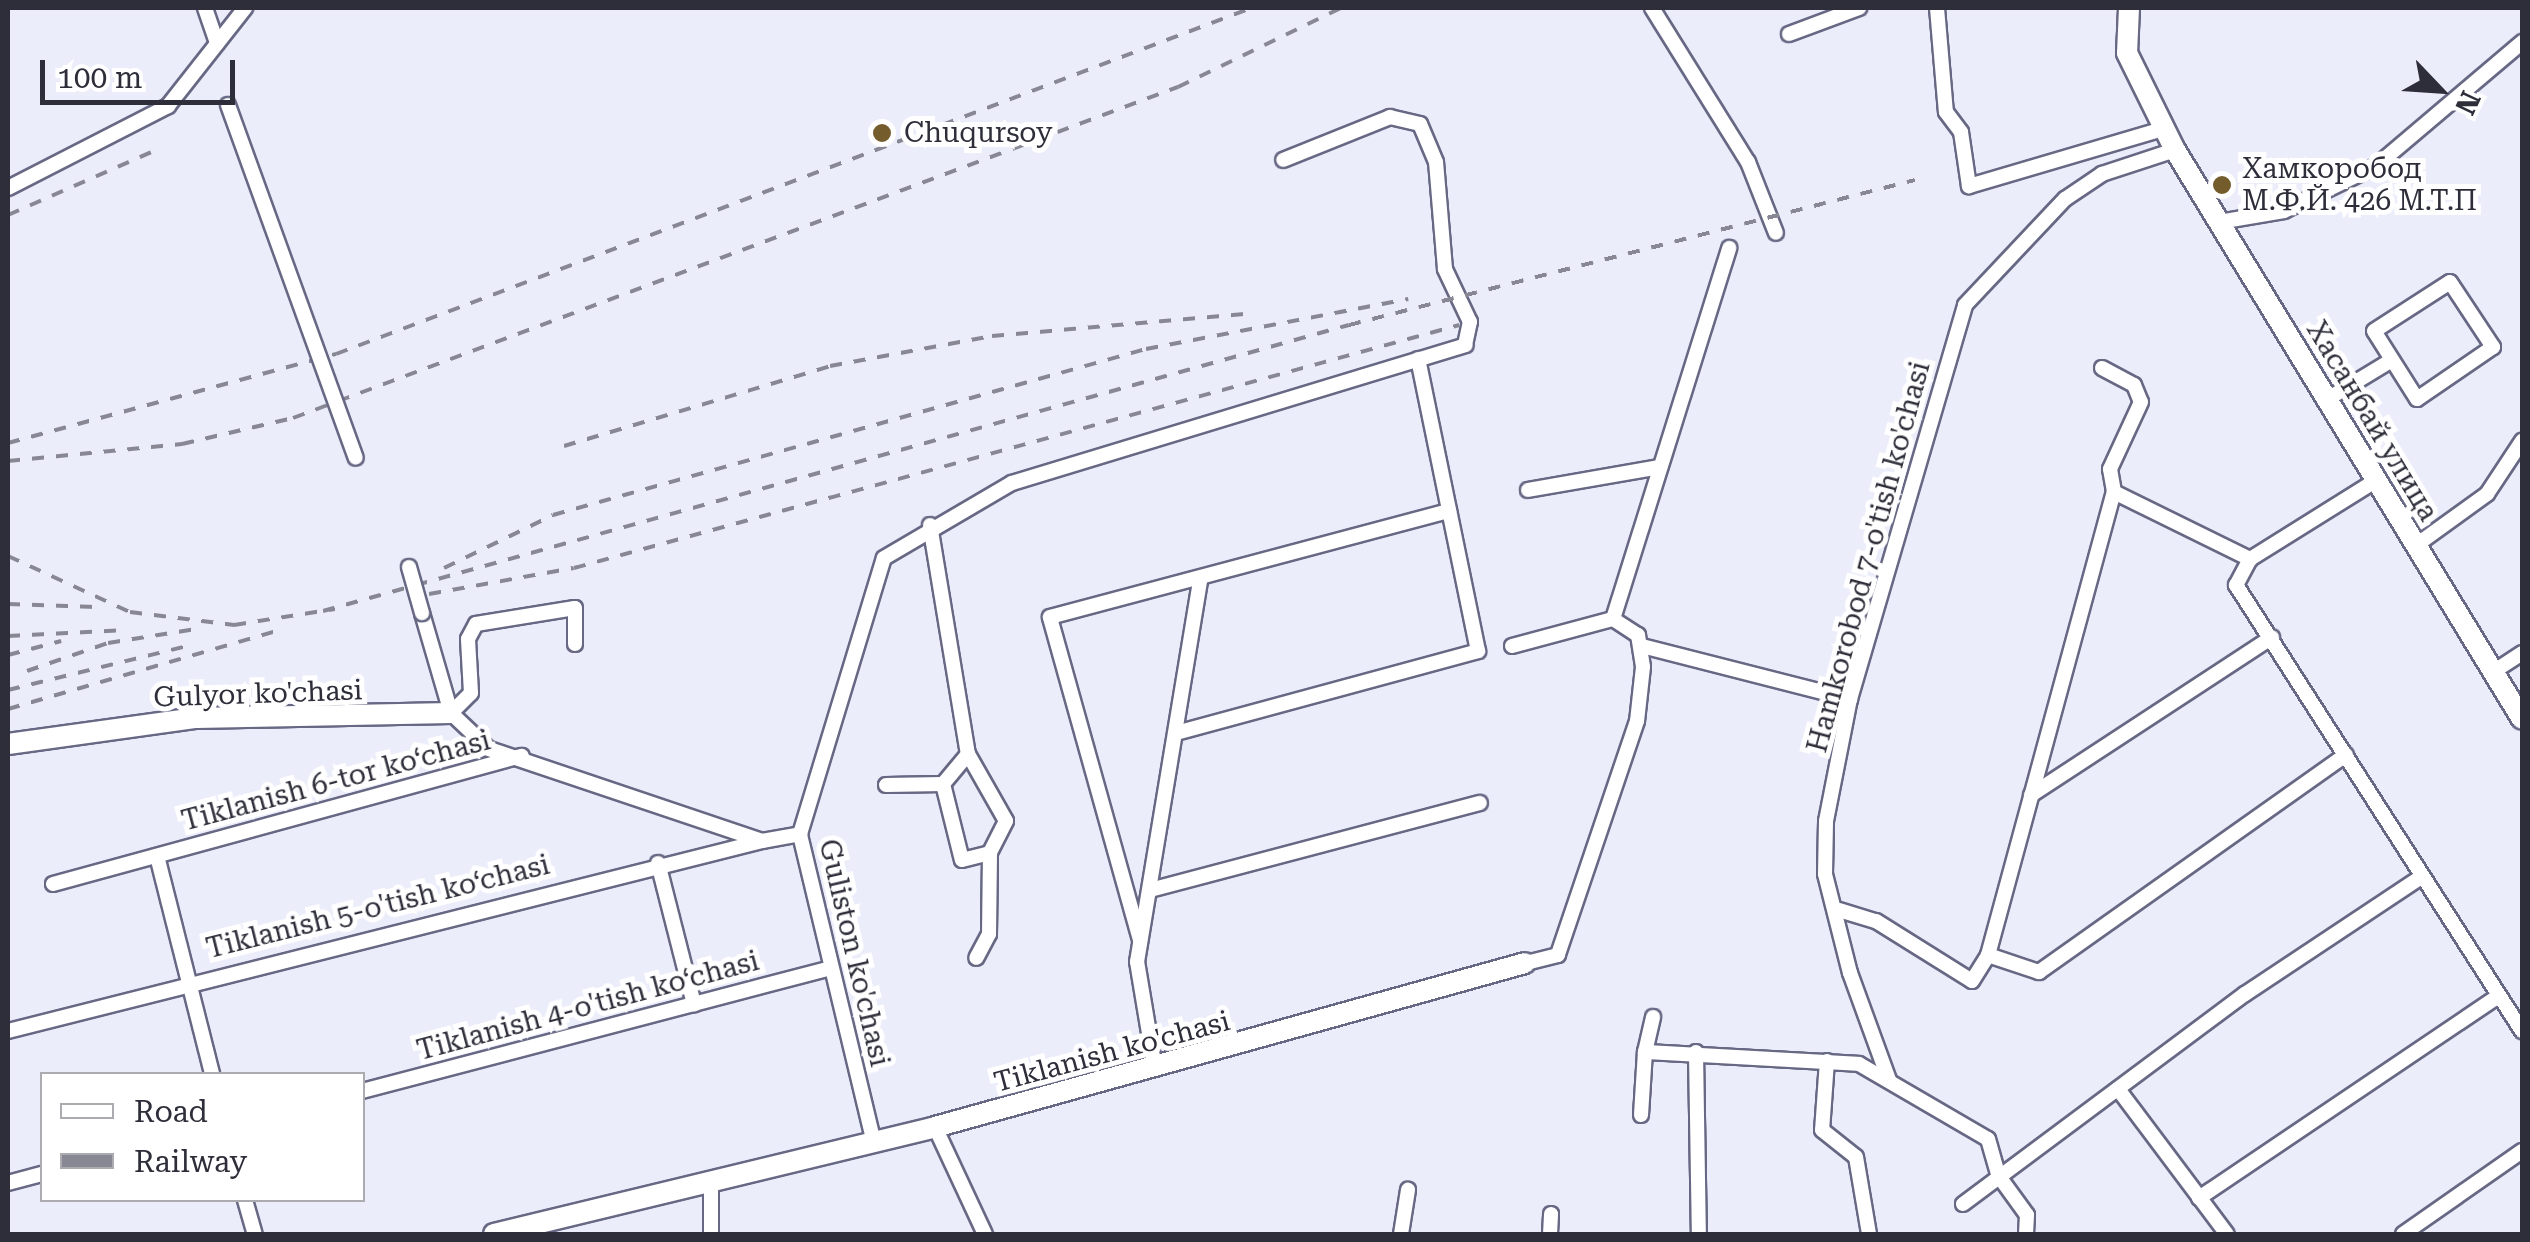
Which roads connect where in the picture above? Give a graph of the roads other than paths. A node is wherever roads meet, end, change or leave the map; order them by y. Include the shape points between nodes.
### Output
1 (205, 8) edge
2 (245, 8) edge
3 (1652, 8) edge
4 (1859, 8) edge
5 (1937, 8) edge
6 (2129, 8) edge
7 (1789, 34) dead end
8 (216, 42) junction
9 (2522, 42) edge
10 (228, 106) dead end
11 (2164, 129) junction
12 (2175, 150) junction
13 (1283, 160) dead end
14 (8, 188) edge
15 (2220, 222) junction
16 (1776, 233) dead end
17 (1728, 248) dead end
18 (1418, 359) junction
19 (2392, 360) junction
20 (2102, 368) dead end
21 (2326, 400) junction
22 (2522, 441) edge
23 (2512, 456) junction
24 (356, 458) dead end
25 (1660, 467) junction
26 (2522, 471) edge
27 (2375, 480) junction
28 (1528, 490) dead end
29 (2114, 492) junction
30 (1449, 511) junction
31 (936, 522) junction
32 (2415, 546) junction
33 (2250, 559) junction
34 (409, 567) dead end
35 (1200, 580) junction
36 (1613, 619) junction
37 (2272, 637) junction
38 (575, 644) dead end
39 (1512, 646) dead end
40 (1642, 646) junction
41 (2522, 653) edge
42 (2494, 672) junction
43 (1850, 699) junction
44 (452, 713) junction
45 (2522, 719) edge
46 (1180, 732) junction
47 (8, 744) edge
48 (968, 754) junction
49 (2346, 755) junction
50 (522, 756) junction
51 (943, 784) junction
52 (886, 785) dead end
53 (2031, 795) junction
54 (1480, 802) dead end
55 (800, 834) junction
56 (762, 841) junction
57 (990, 853) junction
58 (157, 856) junction
59 (658, 863) junction
60 (2422, 878) junction
61 (52, 884) dead end
62 (1154, 889) junction
63 (1838, 910) junction
64 (1140, 940) junction
65 (1988, 954) junction
66 (976, 958) dead end
67 (1525, 963) joint
68 (826, 969) junction
69 (188, 981) junction
70 (2498, 996) junction
71 (694, 1004) junction
72 (1652, 1017) dead end
73 (8, 1030) edge
74 (2522, 1031) edge
75 (1645, 1052) junction
76 (1696, 1052) junction
77 (1826, 1061) junction
78 (1156, 1069) junction
79 (211, 1072) edge
80 (1889, 1080) junction
81 (2118, 1089) junction
82 (365, 1090) edge
83 (1641, 1115) dead end
84 (934, 1127) junction
85 (874, 1143) junction
86 (2522, 1152) edge
87 (40, 1175) edge
88 (1998, 1176) junction
89 (711, 1180) junction
90 (8, 1183) edge
91 (1408, 1190) dead end
92 (2199, 1198) junction
93 (246, 1202) edge
94 (1963, 1204) dead end
95 (1551, 1214) dead end
96 (254, 1234) edge
97 (494, 1234) edge
98 (711, 1234) edge
99 (985, 1234) edge
100 (1401, 1234) edge
101 (1550, 1234) edge
102 (1700, 1234) edge
103 (1869, 1234) edge
104 (2026, 1234) edge
105 (2227, 1234) edge
106 (2403, 1234) edge

1 - 8 street
2 - 8 street
3 - 16 street via 1748,162
4 - 7 street
5 - 11 street via 1946,112 1961,132 1969,186
6 - 11 street, Хасанбай улица via 2127,52
8 - 14 street via 210,64 168,106
9 - 15 street via 2376,166 2284,211
10 - 24 street, bridge
11 - 12 street, Хасанбай улица
12 - 15 street, Хасанбай улица
12 - 43 street, Hamkorobod 7-o'tish ko'chasi via 2102,174 2065,199 1965,305
13 - 18 street, Guliston ko'chasi via 1390,117 1406,116 1429,138 1445,270 1470,322 1465,345
15 - 21 street, Хасанбай улица
17 - 25 street
18 - 30 street
18 - 31 street, Guliston ko'chasi via 1012,483
19 - 19 street via 2374,330 2450,282 2493,347 2417,399
19 - 21 street
20 - 29 street via 2134,385 2140,402 2110,469
21 - 27 street, Хасанбай улица
22 - 23 street
23 - 26 street
23 - 32 street via 2487,494
25 - 28 street
25 - 36 street
27 - 32 street, Хасанбай улица
27 - 33 street
29 - 33 street
29 - 53 street
30 - 35 street
30 - 46 street via 1479,635 1468,661
31 - 48 street
31 - 55 street, Guliston ko'chasi via 884,558
32 - 42 street, Хасанбай улица
33 - 37 street via 2236,585
34 - 44 street, bridge
35 - 46 street
35 - 64 street via 1050,618
36 - 39 street
36 - 40 street
37 - 49 street
37 - 53 street
38 - 44 street via 575,608 476,624 468,639 471,693
40 - 43 street
40 - 67 street via 1637,721 1591,867 1558,956
41 - 42 street
42 - 45 street, Хасанбай улица
43 - 63 street, Hamkorobod 7-o'tish ko'chasi via 1826,822 1826,874
44 - 47 street, Gulyor ko'chasi via 196,718
44 - 50 street via 490,749
46 - 62 street
48 - 51 street
48 - 57 street via 1002,803 1006,821
49 - 60 street
49 - 65 street via 2039,972
50 - 56 street, Tiklanish 6-tor ko‘chasi
50 - 58 street, Tiklanish 6-tor ko‘chasi
51 - 52 street
51 - 57 street via 962,860
53 - 65 street
54 - 62 street
55 - 56 street, Tiklanish 6-tor ko‘chasi
55 - 68 street, Guliston ko'chasi
56 - 59 street, Tiklanish 5-o'tish ko‘chasi
57 - 66 street via 990,934
58 - 61 street, Tiklanish 6-tor ko‘chasi
58 - 69 street
59 - 69 street, Tiklanish 5-o'tish ko‘chasi
59 - 71 street
60 - 70 street
60 - 81 street
62 - 64 street
63 - 65 street via 1876,921 1968,982
63 - 80 street, Hamkorobod 7-o'tish ko'chasi via 1850,974
64 - 78 street
67 - 78 street, Tiklanish ko'chasi
68 - 71 street, Tiklanish 4-o'tish ko‘chasi
68 - 85 street, Guliston ko'chasi
69 - 73 street, Tiklanish 5-o'tish ko‘chasi
69 - 79 street
70 - 74 street
70 - 92 street
71 - 82 street, Tiklanish 4-o'tish ko‘chasi
72 - 75 street
75 - 76 street
75 - 83 street
76 - 77 street
76 - 102 street
77 - 80 street
77 - 103 street via 1822,1130 1856,1158
78 - 84 street, Tiklanish ko'chasi
80 - 88 street via 1988,1139
81 - 88 street
81 - 92 street
84 - 85 street, Tiklanish ko'chasi
84 - 99 street
85 - 89 street, Tiklanish ko'chasi
86 - 106 street
87 - 90 street
88 - 94 street
88 - 104 street via 2027,1215
89 - 97 street, Tiklanish ko'chasi
89 - 98 street
91 - 100 street
92 - 105 street
93 - 96 street
95 - 101 street

